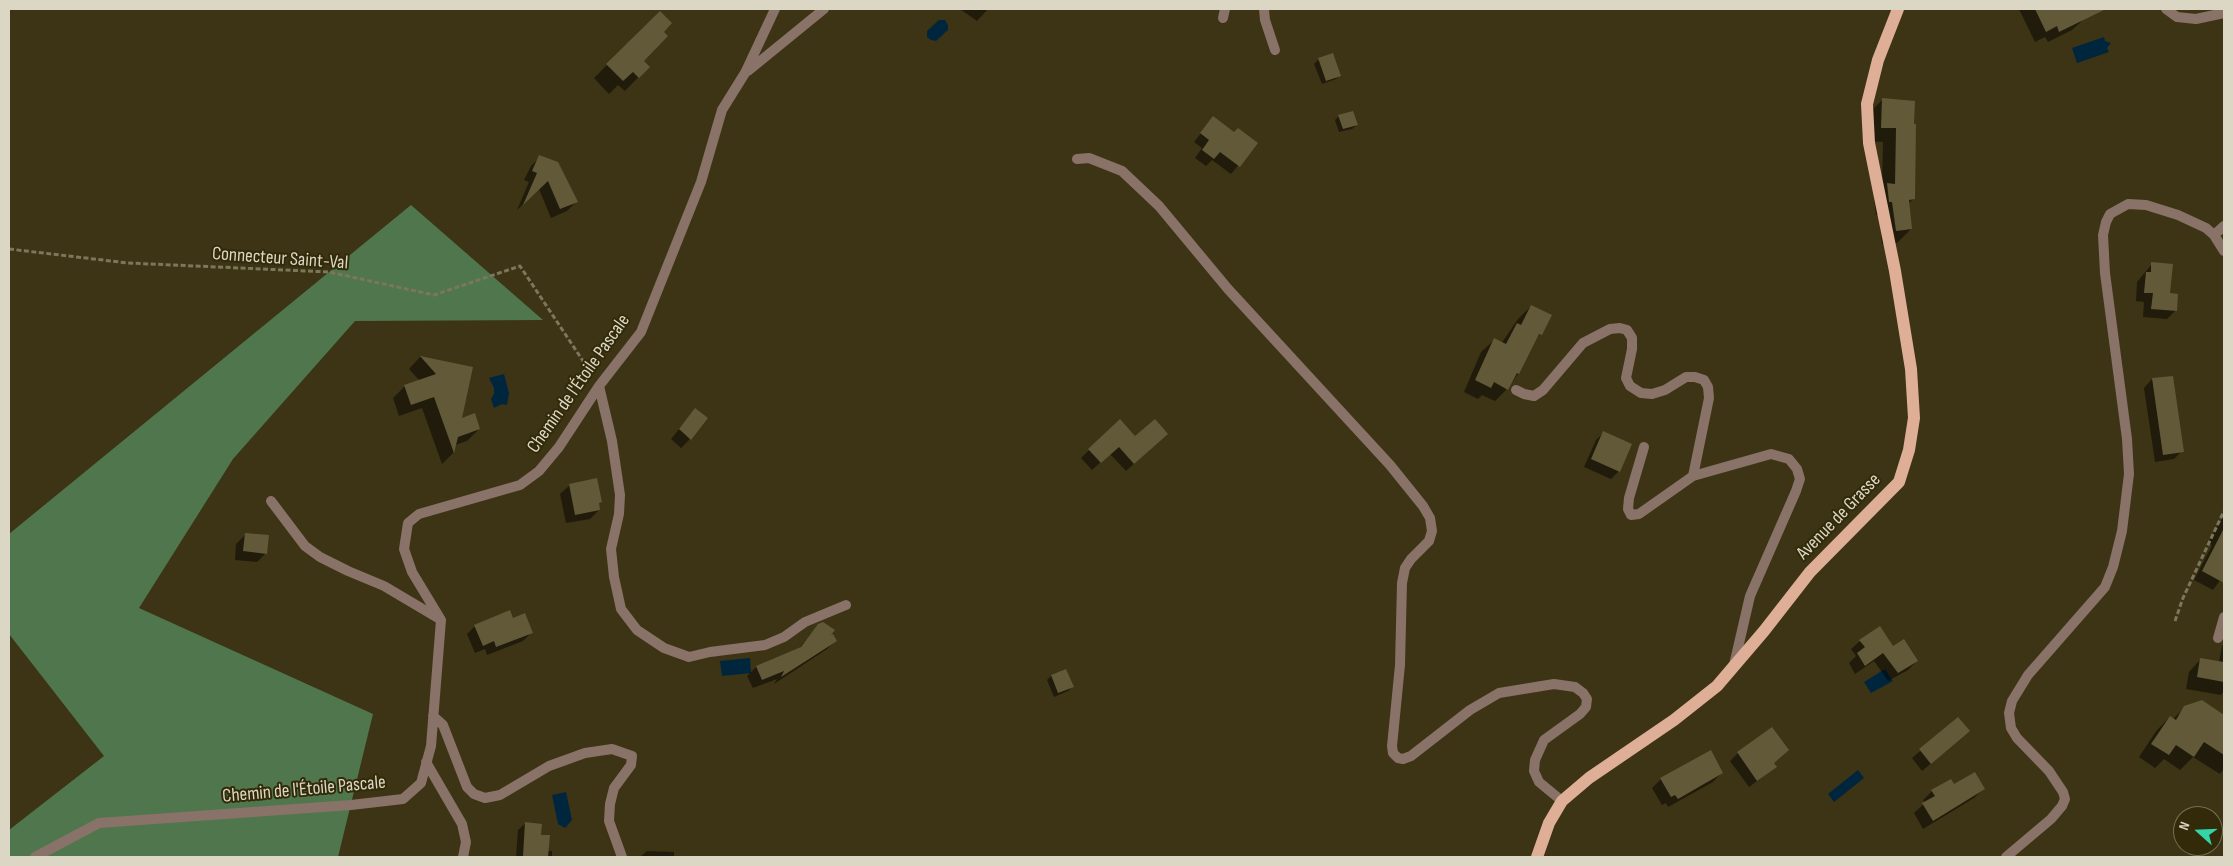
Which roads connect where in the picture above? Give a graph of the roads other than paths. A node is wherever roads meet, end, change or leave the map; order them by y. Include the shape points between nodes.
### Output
1 (775, 9) edge
2 (824, 9) edge
3 (1264, 9) edge
4 (1898, 9) edge
5 (2166, 9) edge
6 (2224, 13) edge
7 (1275, 50) dead end
8 (745, 73) junction
9 (1077, 159) dead end
10 (2224, 226) edge
11 (2214, 235) junction
12 (2224, 250) edge
13 (599, 386) junction
14 (1516, 390) dead end
15 (1644, 447) dead end
16 (1693, 476) junction
17 (271, 501) dead end
18 (846, 605) dead end
19 (2224, 617) edge
20 (441, 620) junction
21 (2218, 638) dead end
22 (1734, 666) junction
23 (433, 716) junction
24 (426, 762) junction
25 (1562, 801) junction
26 (35, 857) edge
27 (463, 857) edge
28 (622, 857) edge
29 (1536, 857) edge
30 (2006, 857) edge

1 - 8 lane, Chemin de l'Étoile Pascale
2 - 8 lane
3 - 7 lane via 1264,20
4 - 22 main road, Avenue de Grasse via 1878,60 1867,104 1869,143 1911,369 1914,418 1910,450 1899,482 1810,572
5 - 6 lane via 2178,17 2196,19
8 - 13 lane, Chemin de l'Étoile Pascale via 722,110 701,182 641,332
9 - 25 lane via 1089,158 1122,171 1159,206 1228,289 1424,506 1432,531 1429,541 1405,568 1402,583 1393,753 1403,759 1411,756 1470,710 1499,693 1554,684 1575,687 1587,699 1586,707 1544,740 1535,760 1534,771 1539,782
10 - 11 lane
11 - 12 lane
11 - 30 lane via 2178,215 2146,206 2128,204 2110,214 2106,222 2103,235 2105,274 2129,474 2122,530 2105,587 2028,675 2012,701 2009,713 2011,728 2049,771 2065,799 2052,819
13 - 18 lane via 620,495 611,549 614,577 621,609 637,630 664,648 689,657 765,644
13 - 20 lane, Chemin de l'Étoile Pascale via 539,471 520,485 420,514 408,523 404,549 409,564
14 - 16 lane via 1534,396 1543,390 1583,343 1610,329 1627,330 1632,338 1626,378 1630,386 1641,393 1652,394 1686,377 1695,377 1704,380 1708,386 1709,398
15 - 16 lane via 1629,498 1631,515 1639,514
16 - 22 lane via 1771,454 1788,459 1797,469 1800,479 1750,596
17 - 20 lane via 312,552 384,586
19 - 21 lane
20 - 23 lane, Chemin de l'Étoile Pascale
22 - 25 main road, Avenue de Grasse via 1717,686 1674,720
23 - 24 lane, Chemin de l'Étoile Pascale
23 - 28 lane via 443,725 467,787 485,798 500,795 549,766 585,754 612,749 632,756 631,765 614,788 610,804 609,821
24 - 26 lane, Chemin de l'Étoile Pascale via 421,782 403,798 351,805 99,823
24 - 27 lane via 462,824 466,842
25 - 29 main road, Avenue de Grasse

